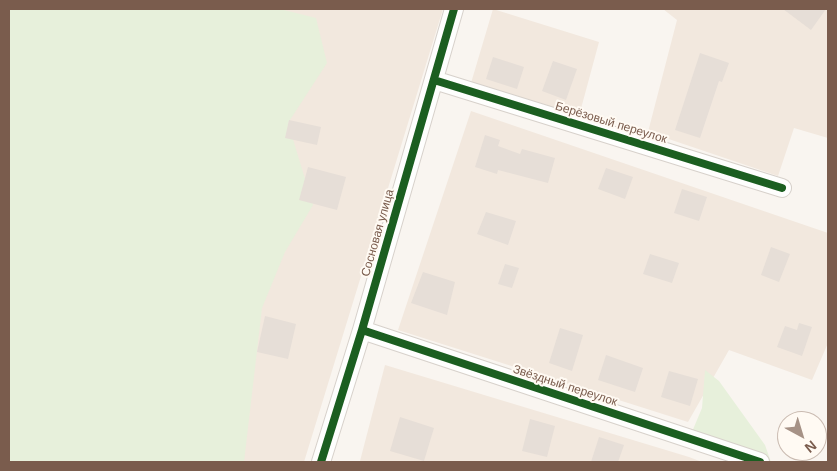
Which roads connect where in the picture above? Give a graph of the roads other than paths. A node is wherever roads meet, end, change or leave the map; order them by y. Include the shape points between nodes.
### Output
1 (454, 9) edge
2 (434, 80) junction
3 (782, 188) dead end
4 (362, 330) junction
5 (321, 462) edge
6 (760, 462) edge

1 - 2 street, Сосновая улица
2 - 3 street, Берёзовый переулок
2 - 4 street, Сосновая улица
4 - 5 street, Сосновая улица
4 - 6 street, Звёздный переулок

